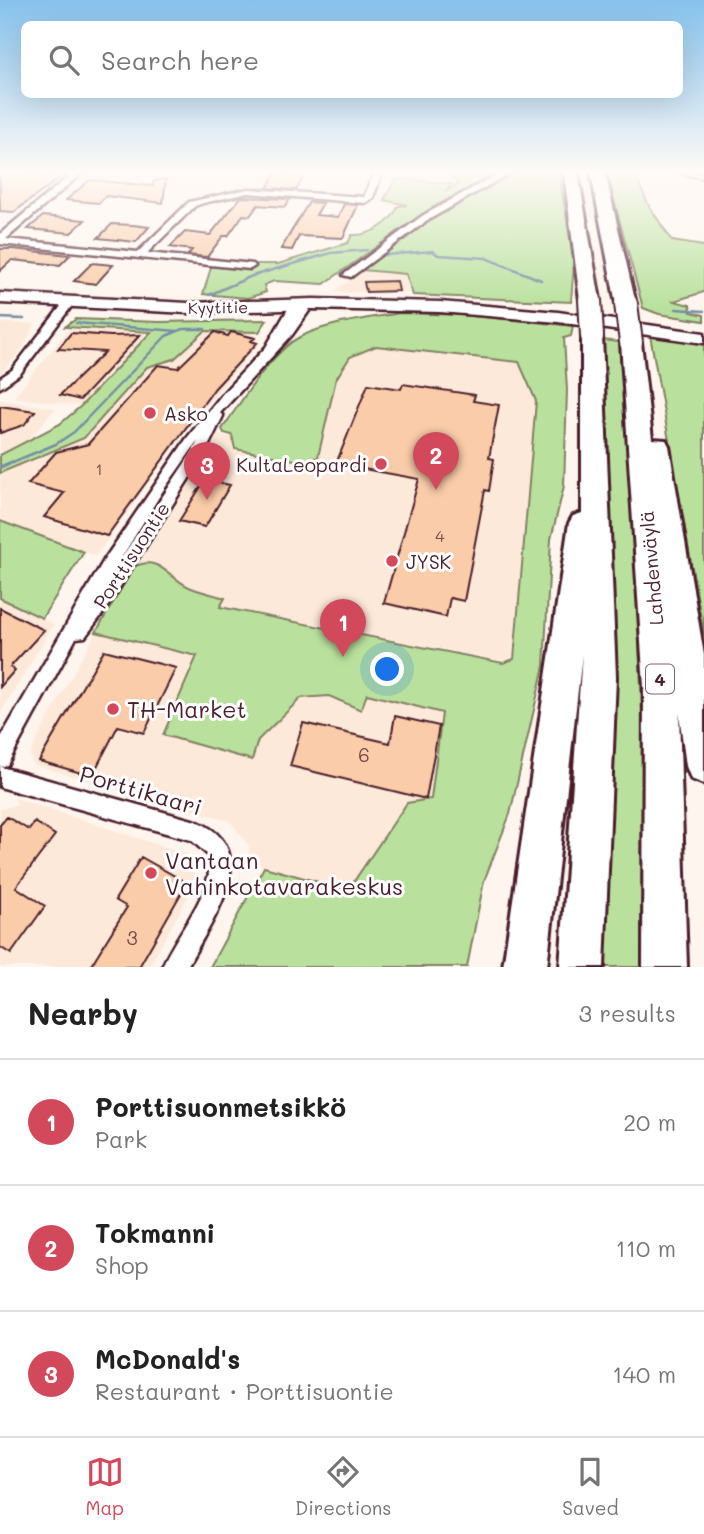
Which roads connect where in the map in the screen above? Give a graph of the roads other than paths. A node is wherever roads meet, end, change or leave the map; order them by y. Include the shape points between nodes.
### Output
1 (25, 218) edge
2 (178, 218) edge
3 (425, 218) edge
4 (579, 218) edge
5 (609, 218) edge
6 (0, 240) edge
7 (140, 255) junction
8 (250, 266) dead end
9 (348, 275) dead end
10 (0, 298) edge
11 (0, 306) edge
12 (67, 307) junction
13 (298, 309) junction
14 (704, 338) edge
15 (0, 384) edge
16 (637, 392) junction
17 (596, 459) junction
18 (0, 758) edge
19 (704, 766) edge
20 (0, 777) edge
21 (525, 963) edge
22 (174, 967) edge
23 (582, 967) edge
24 (666, 967) edge

1 - 6 street
2 - 7 street
3 - 9 street
4 - 17 highway, bridge via 590,300
5 - 16 highway, Lahdenväylä / 4, bridge
6 - 7 street
7 - 8 street
10 - 12 main road, Kyytitie
11 - 12 main road, Kyytitie
12 - 13 main road, Kyytitie via 155,314
12 - 15 street via 16,372
13 - 14 main road, Kyytitie via 436,307 558,317
13 - 18 street, Porttisuontie via 289,334 272,347 183,451 131,528
16 - 19 highway via 654,431
16 - 24 highway, Lahdenväylä / 4 via 661,687
17 - 21 highway via 582,531
17 - 23 highway via 599,677
20 - 22 street, Porttikaari via 210,838 219,851 219,884

